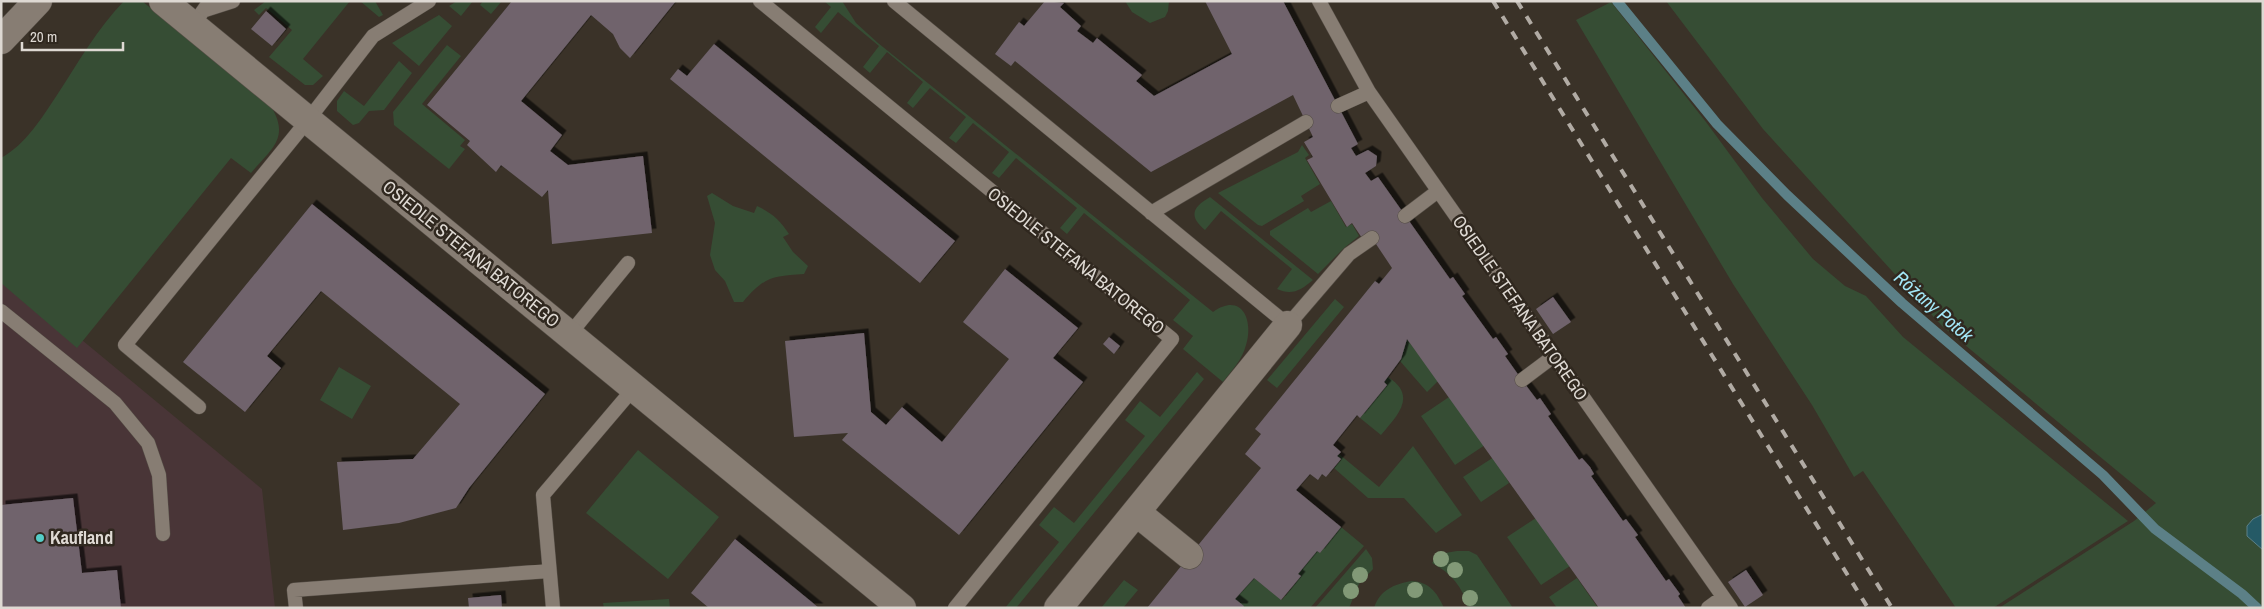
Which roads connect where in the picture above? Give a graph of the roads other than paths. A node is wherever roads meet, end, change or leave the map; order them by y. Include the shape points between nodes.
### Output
1 (38, 1) edge
2 (163, 1) edge
3 (233, 1) edge
4 (429, 1) edge
5 (760, 1) edge
6 (894, 1) edge
7 (1318, 1) edge
8 (203, 12) edge
9 (1, 40) edge
10 (1369, 92) junction
11 (1338, 106) dead end
12 (308, 120) junction
13 (1306, 122) dead end
14 (1438, 191) junction
15 (1152, 214) junction
16 (1405, 216) dead end
17 (1372, 238) dead end
18 (628, 263) dead end
19 (1, 311) edge
20 (1288, 326) junction
21 (569, 335) junction
22 (1554, 356) junction
23 (1522, 380) dead end
24 (634, 388) junction
25 (199, 407) dead end
26 (1136, 512) junction
27 (163, 534) dead end
28 (1189, 555) dead end
29 (549, 570) junction
30 (1727, 602) edge
31 (296, 608) edge
32 (553, 608) edge
33 (902, 608) edge
34 (955, 608) edge
35 (1058, 608) edge
36 (1708, 608) edge

1 - 9 street
2 - 8 street, OSIEDLE STEFANA BATOREGO
3 - 8 lane
4 - 12 lane via 373,36
5 - 34 lane, OSIEDLE STEFANA BATOREGO via 1172,339
6 - 15 lane
7 - 10 lane, OSIEDLE STEFANA BATOREGO
8 - 12 street, OSIEDLE STEFANA BATOREGO
10 - 11 lane
10 - 14 lane, OSIEDLE STEFANA BATOREGO
12 - 21 street, OSIEDLE STEFANA BATOREGO
12 - 25 lane via 125,345
13 - 15 lane
14 - 16 lane
14 - 22 lane, OSIEDLE STEFANA BATOREGO
15 - 20 lane
17 - 20 lane via 1350,254
18 - 21 lane
19 - 27 lane via 115,403 148,443 159,475
20 - 26 street
21 - 24 street, OSIEDLE STEFANA BATOREGO
22 - 23 lane
22 - 30 lane, OSIEDLE STEFANA BATOREGO
24 - 29 lane via 543,496
24 - 33 street, OSIEDLE STEFANA BATOREGO
26 - 28 street
26 - 35 street
29 - 31 lane via 294,590
29 - 32 lane
30 - 36 lane

